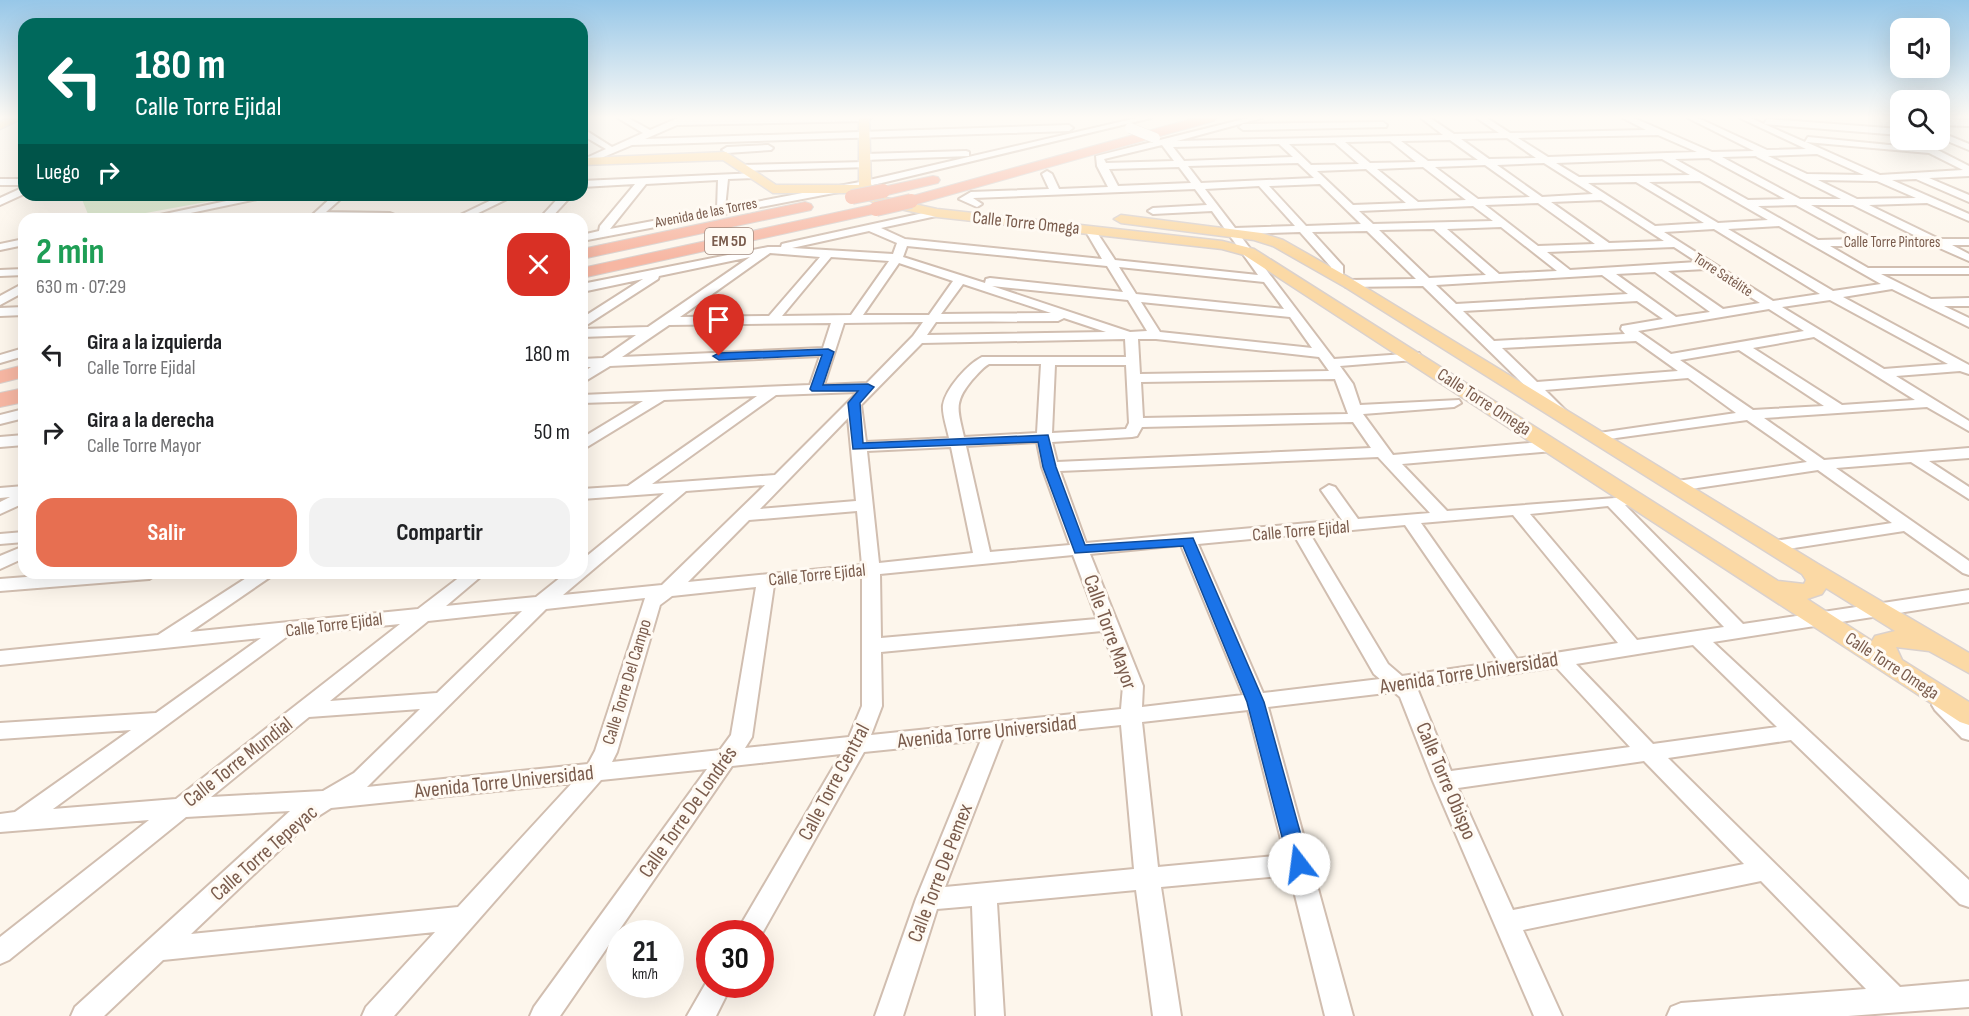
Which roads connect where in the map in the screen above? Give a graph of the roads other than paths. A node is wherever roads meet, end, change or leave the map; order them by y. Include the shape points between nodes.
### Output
1 (739, 165) edge
2 (761, 165) edge
3 (863, 165) edge
4 (955, 165) edge
5 (998, 165) edge
6 (1038, 165) edge
7 (1101, 165) edge
8 (1182, 165) edge
9 (1306, 165) edge
10 (1385, 165) edge
11 (1428, 165) edge
12 (1492, 165) edge
13 (1554, 165) edge
14 (1676, 165) edge
15 (1730, 165) edge
16 (1782, 165) edge
17 (1853, 165) edge
18 (1368, 166) junction
19 (742, 168) junction
20 (1309, 168) junction
21 (1969, 172) edge
22 (1047, 174) dead end
23 (754, 175) junction
24 (1915, 176) junction
25 (723, 177) junction
26 (1802, 177) junction
27 (1700, 178) junction
28 (1882, 178) junction
29 (1638, 179) junction
30 (1577, 180) junction
31 (644, 181) junction
32 (1323, 181) junction
33 (0, 182) edge
34 (18, 182) edge
35 (588, 184) edge
36 (1262, 184) junction
37 (1198, 186) junction
38 (773, 189) junction
39 (835, 189) junction
40 (1115, 189) junction
41 (861, 190) junction
42 (1055, 191) junction
43 (18, 193) edge
44 (786, 197) junction
45 (1603, 197) junction
46 (1969, 199) edge
47 (1540, 200) junction
48 (1849, 200) junction
49 (240, 201) edge
50 (333, 201) edge
51 (497, 201) edge
52 (561, 201) edge
53 (1931, 201) junction
54 (0, 202) edge
55 (1475, 202) junction
56 (1795, 202) junction
57 (1743, 203) junction
58 (977, 204) junction
59 (1415, 205) junction
60 (720, 207) dead end
61 (1215, 208) junction
62 (1350, 208) junction
63 (1153, 211) dead end
64 (177, 213) edge
65 (320, 213) edge
66 (470, 213) edge
67 (550, 213) edge
68 (937, 213) junction
69 (953, 215) junction
70 (1104, 217) dead end
71 (1969, 218) edge
72 (990, 219) junction
73 (1780, 223) junction
74 (1502, 224) junction
75 (1437, 225) junction
76 (1369, 226) junction
77 (1717, 226) junction
78 (871, 228) junction
79 (1302, 228) junction
80 (1653, 229) junction
81 (588, 230) edge
82 (1090, 230) junction
83 (604, 231) junction
84 (1232, 231) junction
85 (588, 236) edge
86 (903, 242) junction
87 (1871, 242) junction
88 (1935, 242) junction
89 (1969, 242) edge
90 (18, 243) edge
91 (1815, 243) junction
92 (1676, 244) junction
93 (0, 247) edge
94 (1607, 247) junction
95 (1536, 249) junction
96 (768, 250) junction
97 (1249, 252) junction
98 (588, 253) edge
99 (827, 255) junction
100 (897, 258) junction
101 (1969, 258) edge
102 (1108, 262) junction
103 (1708, 265) junction
104 (1657, 268) junction
105 (1603, 270) junction
106 (1865, 271) junction
107 (1969, 271) edge
108 (18, 272) edge
109 (588, 272) edge
110 (663, 272) junction
111 (0, 273) edge
112 (1567, 273) junction
113 (1497, 278) junction
114 (960, 279) junction
115 (1267, 279) junction
116 (1343, 280) junction
117 (1426, 282) junction
118 (1894, 285) junction
119 (588, 287) edge
120 (18, 290) edge
121 (1131, 297) junction
122 (1640, 297) junction
123 (1834, 297) junction
124 (0, 301) edge
125 (1928, 302) junction
126 (1969, 303) edge
127 (1772, 306) junction
128 (1452, 308) junction
129 (18, 311) edge
130 (0, 312) edge
131 (1294, 314) junction
132 (1721, 314) junction
133 (1073, 317) junction
134 (839, 318) junction
135 (855, 318) junction
136 (934, 318) junction
137 (773, 319) junction
138 (588, 320) edge
139 (666, 321) junction
140 (1673, 321) junction
141 (1969, 323) edge
142 (651, 331) junction
143 (588, 333) edge
144 (1632, 333) junction
145 (1816, 333) junction
146 (1156, 335) junction
147 (1131, 336) junction
148 (918, 339) junction
149 (18, 344) edge
150 (1492, 345) junction
151 (1742, 346) junction
152 (0, 348) edge
153 (828, 352) junction
154 (1414, 356) junction
155 (18, 357) edge
156 (1668, 358) junction
157 (1048, 360) junction
158 (609, 361) junction
159 (1131, 361) junction
160 (588, 363) edge
161 (1331, 364) junction
162 (1966, 368) edge
163 (1, 370) edge
164 (18, 371) edge
165 (1881, 373) junction
166 (1691, 374) junction
167 (588, 375) edge
168 (1132, 378) junction
169 (1536, 386) junction
170 (868, 387) junction
171 (816, 389) junction
172 (773, 391) junction
173 (662, 395) junction
174 (588, 399) edge
175 (18, 400) edge
176 (854, 403) junction
177 (1454, 403) dead end
178 (1930, 403) junction
179 (1839, 409) junction
180 (3, 412) edge
181 (18, 413) edge
182 (1355, 414) junction
183 (1749, 415) junction
184 (1564, 416) junction
185 (1969, 427) edge
186 (1134, 428) junction
187 (1043, 438) junction
188 (1599, 438) junction
189 (18, 440) edge
190 (588, 441) edge
191 (0, 442) edge
192 (956, 442) junction
193 (1553, 446) junction
194 (858, 447) junction
195 (1969, 453) edge
196 (1387, 456) junction
197 (1913, 457) junction
198 (1821, 465) junction
199 (1050, 467) junction
200 (779, 479) junction
201 (682, 486) junction
202 (1677, 486) junction
203 (633, 490) junction
204 (1329, 490) dead end
205 (18, 492) edge
206 (0, 493) edge
207 (588, 494) edge
208 (1969, 494) edge
209 (18, 499) edge
210 (1635, 499) junction
211 (1612, 501) junction
212 (864, 505) junction
213 (0, 509) edge
214 (1518, 510) junction
215 (744, 516) junction
216 (1443, 517) junction
217 (1410, 520) junction
218 (1355, 526) junction
219 (1907, 526) junction
220 (1300, 531) junction
221 (18, 538) edge
222 (0, 539) edge
223 (1188, 542) junction
224 (1774, 546) junction
225 (1080, 550) junction
226 (18, 554) edge
227 (983, 558) junction
228 (0, 563) edge
229 (588, 564) edge
230 (871, 569) junction
231 (1810, 569) junction
232 (1969, 569) edge
233 (74, 579) edge
234 (258, 579) edge
235 (469, 579) edge
236 (570, 579) edge
237 (766, 581) junction
238 (0, 585) edge
239 (1767, 585) junction
240 (666, 590) junction
241 (1969, 596) edge
242 (540, 604) junction
243 (1879, 611) junction
244 (424, 615) junction
245 (1821, 620) junction
246 (1109, 624) junction
247 (283, 631) junction
248 (1740, 633) junction
249 (1698, 639) junction
250 (160, 643) junction
251 (871, 646) junction
252 (1632, 648) junction
253 (20, 656) junction
254 (0, 658) edge
255 (1959, 658) edge
256 (1560, 659) junction
257 (1512, 666) junction
258 (1893, 666) junction
259 (0, 669) edge
260 (1919, 683) junction
261 (1399, 684) junction
262 (442, 700) junction
263 (1256, 702) junction
264 (305, 710) junction
265 (1969, 715) edge
266 (1131, 716) junction
267 (160, 720) junction
268 (0, 731) edge
269 (995, 731) junction
270 (1795, 732) junction
271 (1969, 732) edge
272 (856, 747) junction
273 (1648, 752) junction
274 (725, 758) junction
275 (595, 772) junction
276 (1444, 781) junction
277 (326, 800) junction
278 (179, 808) junction
279 (10, 822) edge
280 (1299, 864) junction
281 (1766, 870) junction
282 (1147, 878) junction
283 (984, 893) junction
284 (1969, 896) edge
285 (928, 899) junction
286 (463, 918) junction
287 (756, 920) edge
288 (1507, 922) junction
289 (157, 950) junction
290 (0, 952) edge
291 (1969, 994) edge
292 (711, 998) edge
293 (1894, 999) junction
294 (85, 1016) edge
295 (376, 1016) edge
296 (544, 1016) edge
297 (701, 1016) edge
298 (889, 1016) edge
299 (990, 1016) edge
300 (1167, 1016) edge
301 (1339, 1016) edge
302 (1548, 1016) edge
303 (1682, 1016) edge

1 - 19 main road
2 - 19 street
3 - 41 main road
4 - 41 street
5 - 41 highway, EM 5D, bridge via 883,191
6 - 109 highway, EM 5D, bridge via 910,201
7 - 40 street
8 - 37 street
9 - 20 street
10 - 18 street
11 - 55 street
12 - 47 street
13 - 30 street, Torre Satélite
14 - 27 street
15 - 56 street
16 - 26 street
17 - 28 street
18 - 20 street
18 - 59 street
19 - 23 main road
20 - 32 street
21 - 24 street
22 - 42 street
23 - 25 street
23 - 38 main road
24 - 28 street
24 - 46 street
25 - 31 street
25 - 60 street
26 - 28 street
26 - 48 street
27 - 29 street
27 - 57 street
28 - 53 street
29 - 30 street
29 - 77 street
30 - 45 street, Torre Satélite
31 - 35 street
31 - 83 street
32 - 36 street
32 - 62 street
33 - 34 street
36 - 37 street
36 - 79 street
37 - 40 street
37 - 61 street
38 - 39 main road
38 - 44 street
39 - 41 main road
39 - 44 street, Avenida de las Torres
40 - 42 street
41 - 68 main road, Calle Torre Omega via 882,201
41 - 98 highway, EM 5D
42 - 58 street via 971,195 964,199
43 - 54 street
44 - 83 street, Avenida de las Torres
45 - 47 street
45 - 80 street, Torre Satélite
47 - 55 street
47 - 94 street
48 - 53 street
48 - 56 street
48 - 88 street
49 - 64 street
50 - 65 street
51 - 66 street
52 - 67 street
53 - 71 street
55 - 59 street
55 - 74 street
56 - 57 street
56 - 87 street
57 - 73 street
58 - 69 main road
58 - 72 main road, Calle Torre Omega via 1016,207 991,211
59 - 62 street
61 - 63 street
61 - 84 street
62 - 76 street
68 - 69 main road, Calle Torre Omega
68 - 78 street
69 - 72 main road, Calle Torre Omega
70 - 84 main road, Calle Torre Omega
72 - 82 main road, Calle Torre Omega
73 - 77 street
73 - 91 street
74 - 75 street
74 - 95 street
75 - 76 street
75 - 113 street
76 - 79 street
76 - 117 street
77 - 80 street
77 - 123 street
78 - 86 street
78 - 96 street
79 - 84 street
79 - 116 street via 1337,266
80 - 92 street, Torre Satélite
81 - 83 street
82 - 97 main road, Calle Torre Omega via 1222,245
82 - 102 street
83 - 85 street, Avenida de las Torres
84 - 97 street
84 - 116 main road, Calle Torre Omega via 1278,243
86 - 100 street
86 - 102 street
87 - 88 street, Calle Torre Pintores
87 - 91 street, Calle Torre Pintores
88 - 89 street, Calle Torre Pintores
88 - 101 street
90 - 93 street
91 - 106 street
92 - 94 street
92 - 103 street, Torre Satélite
94 - 95 street
95 - 112 street
96 - 99 street
96 - 110 street
96 - 139 street
97 - 115 street
97 - 154 main road, Calle Torre Omega
99 - 100 street
99 - 137 street
100 - 114 street
100 - 135 street
102 - 115 street
102 - 121 street
103 - 104 street
103 - 127 street, Torre Satélite
104 - 105 street
104 - 132 street
105 - 112 street
105 - 122 street
106 - 107 street
106 - 118 street
108 - 111 street
110 - 119 street
110 - 138 street
112 - 113 street
113 - 117 street
114 - 121 street
114 - 133 street
114 - 136 street, Calle Torre Del Campo
115 - 131 street
116 - 117 street
116 - 184 main road, Calle Torre Omega
117 - 128 street
118 - 123 street
118 - 125 street
120 - 124 street
121 - 131 street
121 - 146 street
122 - 128 street
122 - 140 street
123 - 127 street
123 - 162 street
125 - 126 street
125 - 141 street
127 - 132 street
127 - 145 street, Torre Satélite
128 - 150 street
129 - 130 street
131 - 161 street
132 - 140 street
133 - 136 street
133 - 147 street
134 - 135 street
134 - 137 street
134 - 153 street
135 - 136 street
136 - 148 street, Calle Torre Del Campo
137 - 139 street
139 - 142 street
140 - 144 street
142 - 143 street
142 - 158 street
144 - 150 street
144 - 156 street
145 - 151 street
145 - 165 street, Torre Satélite
146 - 147 street
146 - 161 street
147 - 148 street
147 - 159 street
148 - 170 street, Calle Torre Del Campo
149 - 152 street
150 - 169 street
151 - 156 street
151 - 179 street
153 - 158 street
153 - 171 street
154 - 161 street
154 - 193 main road, Calle Torre Omega
155 - 163 street
156 - 166 street
157 - 159 street
157 - 187 street, Calle Torre Mayor
157 - 192 street via 998,359 979,364 954,393 950,406
158 - 160 street
158 - 167 street
159 - 168 street
161 - 168 street
161 - 182 street via 1346,384
162 - 165 street
163 - 164 highway
165 - 178 street, Torre Satélite
166 - 169 street
166 - 183 street
168 - 186 street
169 - 184 street
170 - 171 street
170 - 176 street, Calle Torre Del Campo
171 - 172 street
172 - 173 street
172 - 203 street
173 - 174 street
173 - 190 street
175 - 180 highway
176 - 194 street, Calle Torre Central
176 - 200 street, Calle Torre Del Campo
177 - 182 street
178 - 179 street
178 - 185 street, Torre Satélite
179 - 183 street
180 - 181 street
182 - 186 street
182 - 196 street
183 - 188 street
183 - 198 street
184 - 188 main road, Calle Torre Omega
186 - 187 street
187 - 192 street
187 - 199 street, Calle Torre Mayor
188 - 202 main road, Calle Torre Omega
189 - 191 street
192 - 194 street
192 - 227 street
193 - 196 street
193 - 210 main road, Calle Torre Omega
194 - 212 street, Calle Torre Central
195 - 197 street
196 - 199 street
196 - 216 street
197 - 198 street
197 - 208 street
198 - 202 street
198 - 219 street
199 - 225 street, Calle Torre Mayor
200 - 201 street
200 - 215 street, Calle Torre Del Campo
201 - 203 street
201 - 229 street
202 - 224 main road, Calle Torre Omega
203 - 207 street
204 - 218 street
205 - 206 street
209 - 213 street
210 - 211 street, Calle Torre Ejidal
210 - 239 main road, Calle Torre Omega
211 - 214 street, Calle Torre Ejidal
211 - 248 street
212 - 215 street
212 - 230 street, Calle Torre Central
214 - 216 street, Calle Torre Ejidal
214 - 252 street
215 - 240 street, Calle Torre Del Campo
216 - 217 street, Calle Torre Ejidal
217 - 218 street, Calle Torre Ejidal
217 - 257 street
218 - 220 street, Calle Torre Ejidal
219 - 224 street
219 - 232 street
220 - 223 street, Calle Torre Ejidal
220 - 261 street, Calle Torre Obispo via 1381,669
221 - 222 street
223 - 225 street, Calle Torre Ejidal
223 - 263 street
224 - 231 main road, Calle Torre Omega
225 - 227 street, Calle Torre Ejidal
225 - 246 street, Calle Torre Mayor
226 - 228 street
227 - 230 street, Calle Torre Ejidal
230 - 237 street, Calle Torre Ejidal
230 - 251 street, Calle Torre Central
231 - 239 main road via 1817,580 1808,591
231 - 243 main road, Calle Torre Omega
233 - 238 street
234 - 250 street
235 - 244 street, Calle Torre Mundial
236 - 242 street, Calle Torre Tepeyac
237 - 240 street, Calle Torre Ejidal
237 - 274 street, Calle Torre De Londrés via 741,736
239 - 245 main road, Calle Torre Omega
240 - 242 street, Calle Torre Ejidal
240 - 275 street, Calle Torre Del Campo via 652,602 606,752
241 - 243 street, Avenida Torre Universidad
242 - 244 street, Calle Torre Ejidal
242 - 262 street, Calle Torre Tepeyac
243 - 245 street, Avenida Torre Universidad
243 - 255 main road, Calle Torre Omega
244 - 247 street, Calle Torre Ejidal
244 - 264 street, Calle Torre Mundial
245 - 248 street, Avenida Torre Universidad
245 - 258 main road, Calle Torre Omega
246 - 251 street
246 - 266 street, Calle Torre Mayor via 1133,686
247 - 250 street, Calle Torre Ejidal
247 - 267 street
248 - 249 street, Avenida Torre Universidad
249 - 252 street, Avenida Torre Universidad
249 - 270 street
250 - 253 street, Calle Torre Ejidal
251 - 272 street, Calle Torre Central via 872,706
252 - 256 street, Avenida Torre Universidad
253 - 254 street, Calle Torre Ejidal
253 - 259 street
255 - 258 main road via 1898,638 1884,642 1884,651
256 - 257 street, Avenida Torre Universidad
256 - 273 street
257 - 261 street, Avenida Torre Universidad
258 - 260 main road, Calle Torre Omega
260 - 265 main road, Calle Torre Omega
260 - 271 street
261 - 263 street, Avenida Torre Universidad
261 - 276 street, Calle Torre Obispo via 1409,693
262 - 264 street
262 - 277 street, Calle Torre Tepeyac via 362,779
263 - 266 street, Avenida Torre Universidad
263 - 280 street
264 - 278 street, Calle Torre Mundial
266 - 269 street, Avenida Torre Universidad
266 - 282 street, Calle Torre Mayor
267 - 268 street
267 - 279 street
269 - 272 street, Avenida Torre Universidad
269 - 285 street, Calle Torre De Pemex
270 - 273 street
270 - 284 street
272 - 274 street, Avenida Torre Universidad
272 - 287 street, Calle Torre Central
273 - 276 street
273 - 281 street
274 - 275 street, Avenida Torre Universidad
274 - 296 street, Calle Torre De Londrés
275 - 277 street, Avenida Torre Universidad
275 - 286 street, Calle Torre Del Campo
276 - 288 street, Calle Torre Obispo
277 - 278 street, Avenida Torre Universidad
277 - 289 street, Calle Torre Tepeyac via 302,815
278 - 279 street, Avenida Torre Universidad
278 - 290 street, Calle Torre Mundial
280 - 282 street
280 - 301 street
281 - 288 street
281 - 293 street
282 - 283 street
282 - 300 street, Calle Torre Mayor
283 - 285 street
283 - 299 street
285 - 298 street, Calle Torre De Pemex
286 - 289 street
286 - 295 street, Calle Torre Del Campo
288 - 302 street, Calle Torre Obispo
289 - 294 street, Calle Torre Tepeyac
291 - 293 street
292 - 297 street
293 - 303 street

